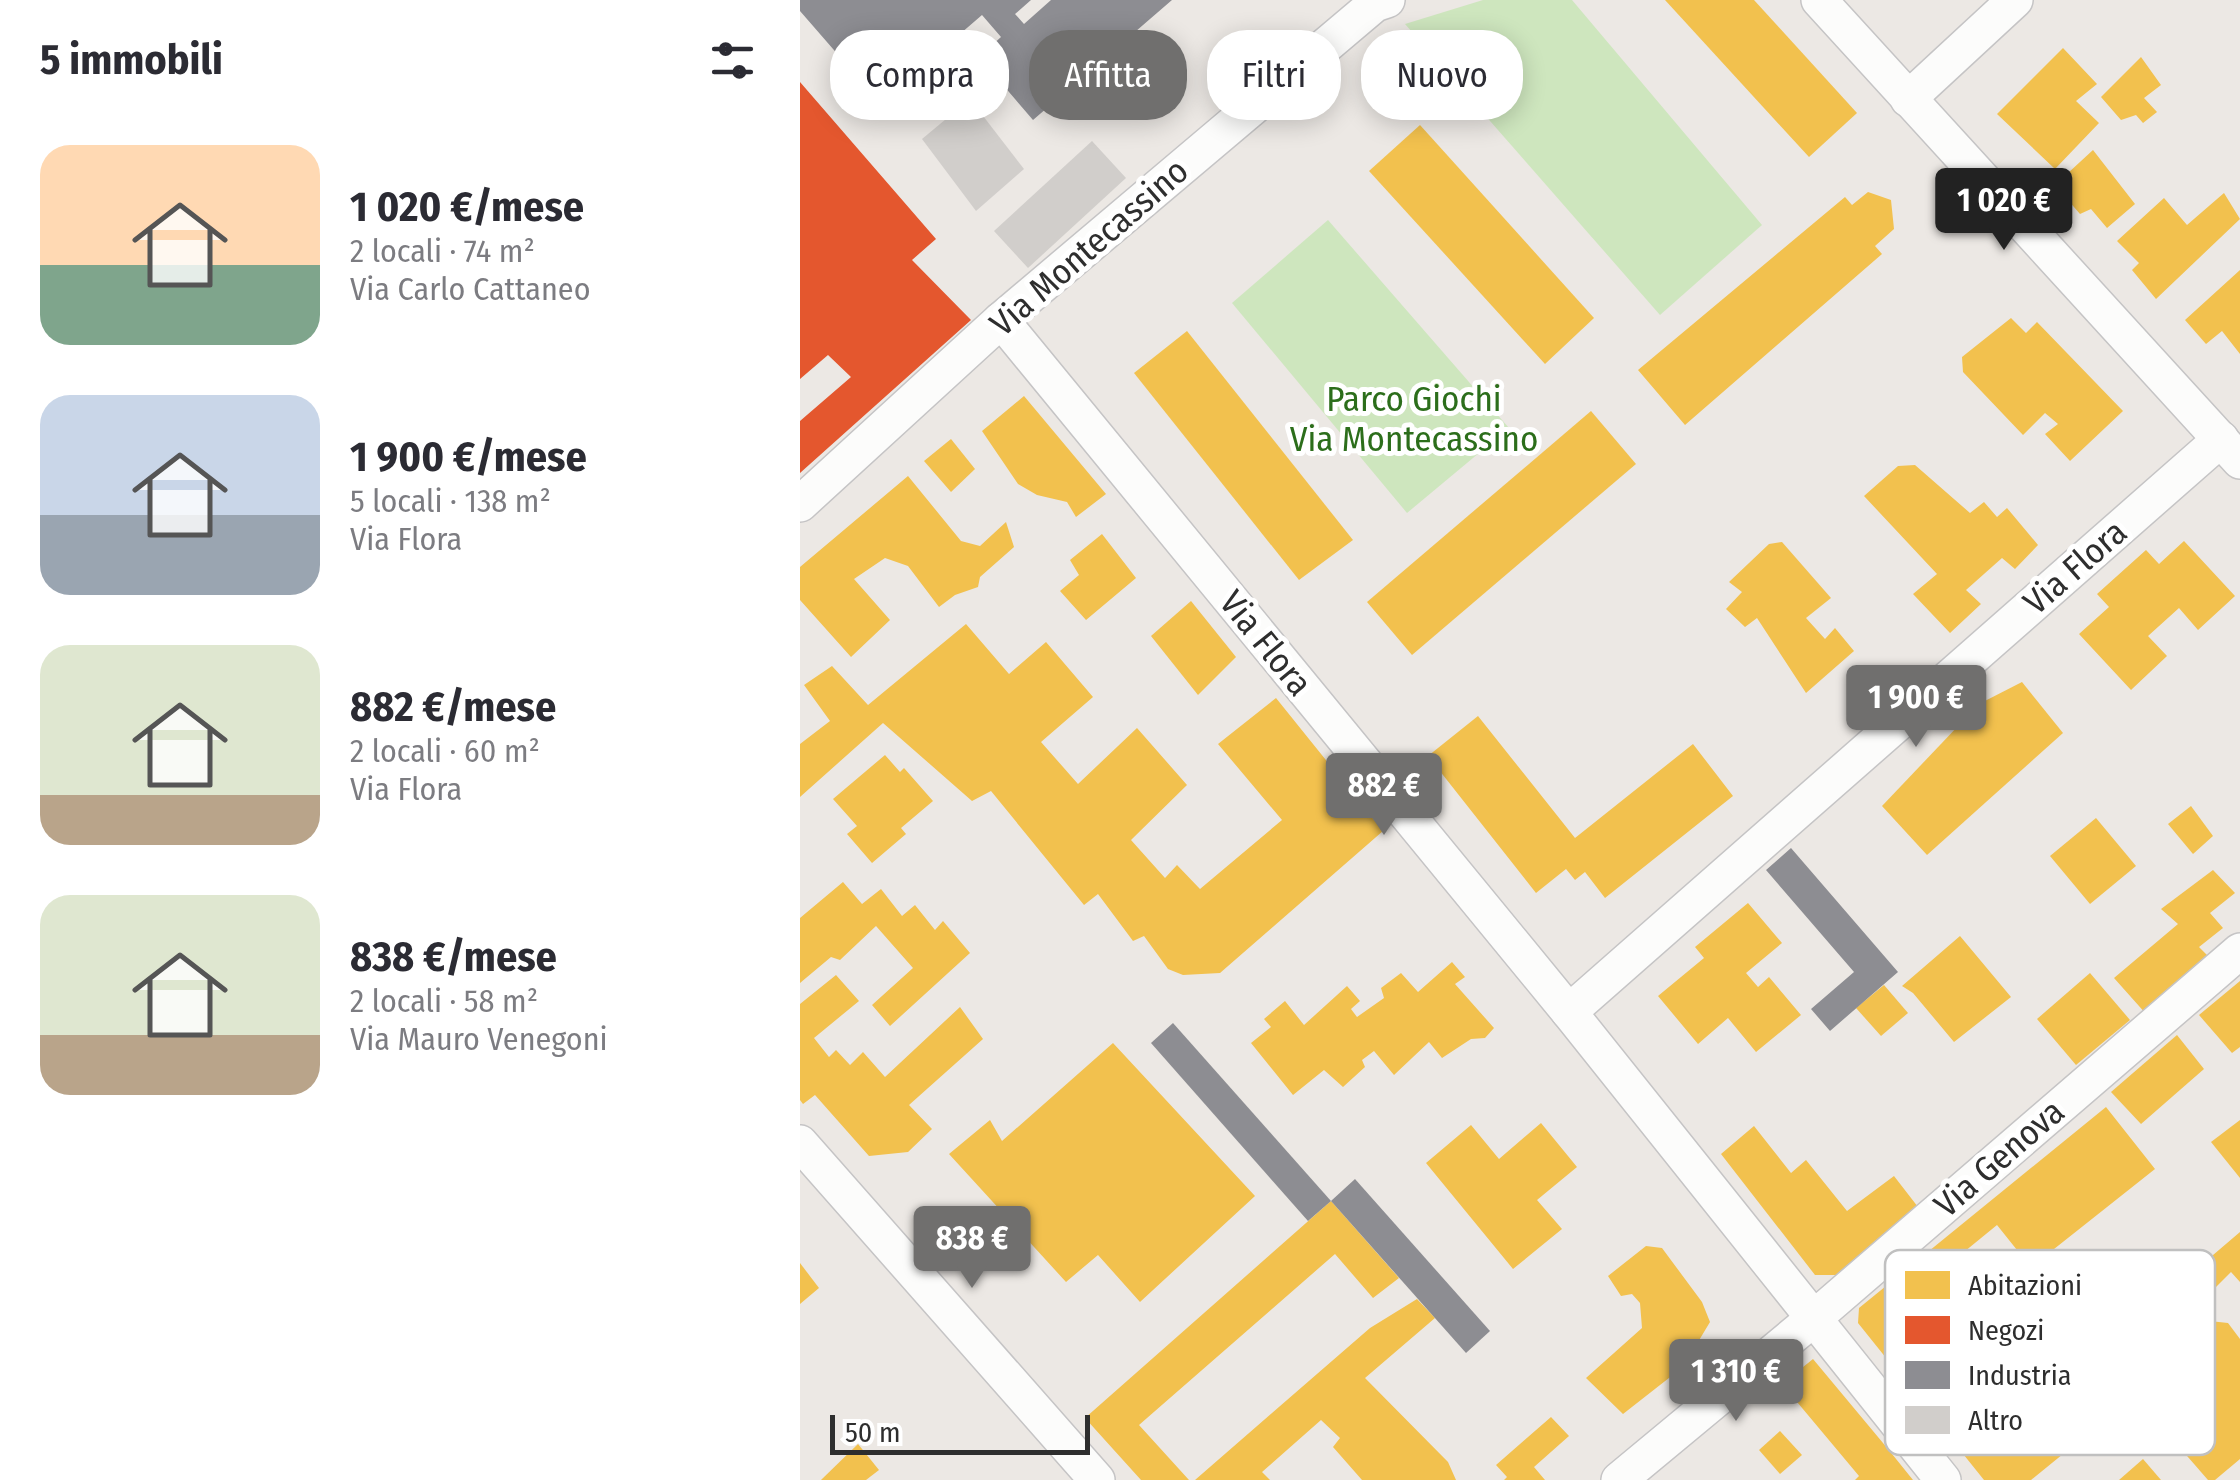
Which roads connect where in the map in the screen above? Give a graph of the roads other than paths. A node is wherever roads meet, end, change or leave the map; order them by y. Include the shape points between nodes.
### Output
1 (1387, 0) edge
2 (1818, 0) edge
3 (2015, 0) edge
4 (1908, 100) junction
5 (1001, 320) junction
6 (2230, 450) edge
7 (800, 504) edge
8 (2240, 951) edge
9 (1568, 1012) junction
10 (800, 1144) edge
11 (1893, 1250) edge
12 (1885, 1257) edge
13 (1813, 1319) junction
14 (1885, 1408) edge
15 (1923, 1455) edge
16 (1097, 1480) edge
17 (1619, 1480) edge
18 (1943, 1480) edge

1 - 5 street, Via Montecassino
2 - 4 street
3 - 4 street
4 - 6 street
5 - 7 street, Via Montecassino
5 - 9 street, Via Flora
6 - 9 street, Via Flora
8 - 11 street, Via Genova
9 - 13 street, Via Flora
10 - 16 street
12 - 13 street, Via Genova
13 - 14 street, Via Flora
13 - 17 street, Via Genova
15 - 18 street, Via Flora

